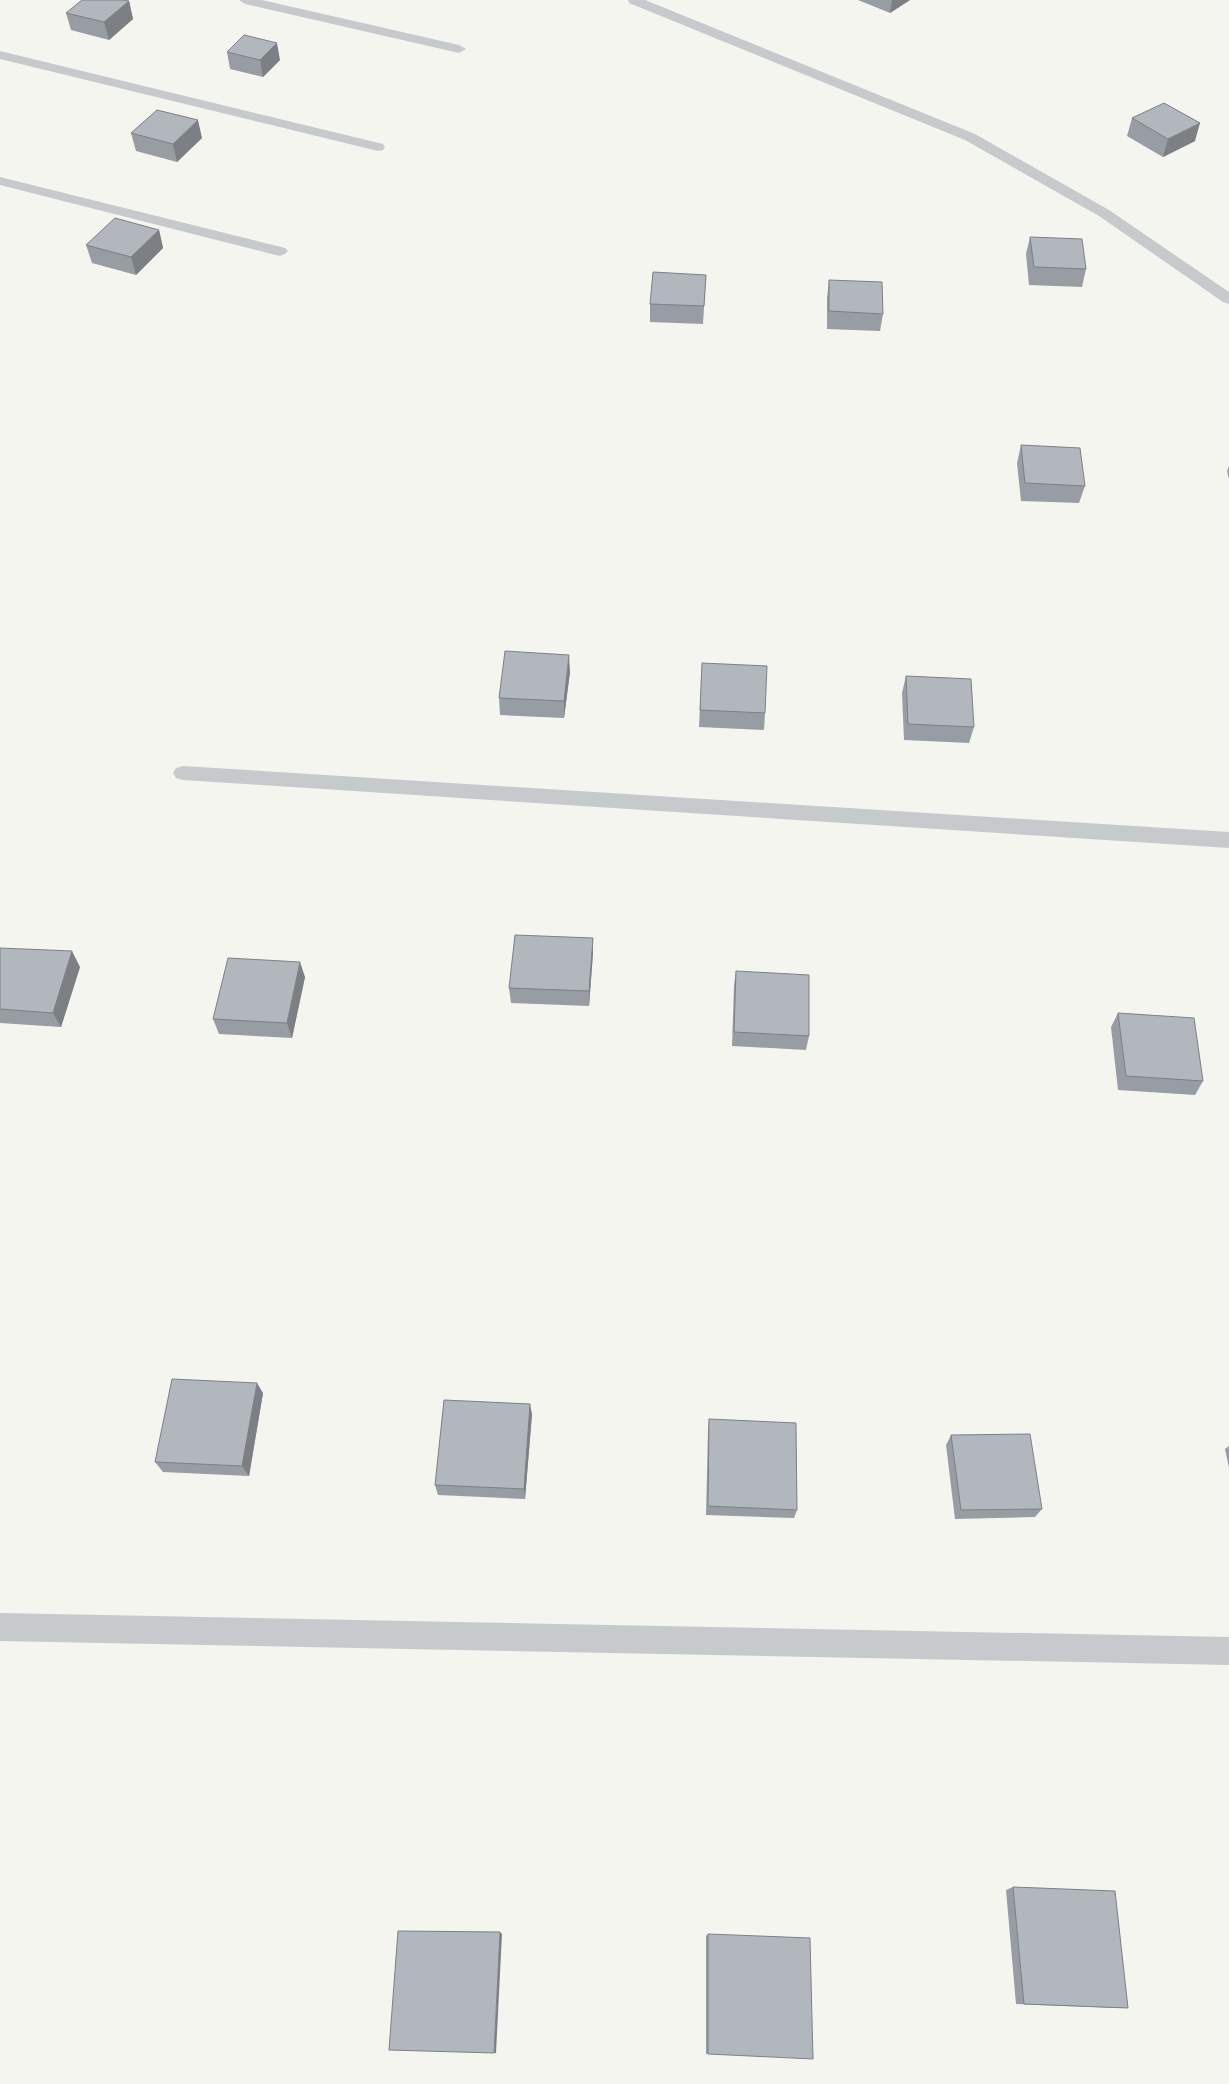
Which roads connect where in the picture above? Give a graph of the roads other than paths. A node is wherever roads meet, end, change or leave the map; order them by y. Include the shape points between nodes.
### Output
1 (245, 0) edge
2 (634, 0) edge
3 (458, 50) dead end
4 (0, 55) edge
5 (378, 147) dead end
6 (0, 181) edge
7 (280, 251) dead end
8 (1229, 299) edge
9 (183, 773) dead end
10 (1229, 840) edge
11 (0, 1628) edge
12 (1229, 1651) edge

1 - 3 street
2 - 8 street via 970,137 1104,213
4 - 5 street
6 - 7 street
9 - 10 street
11 - 12 street

